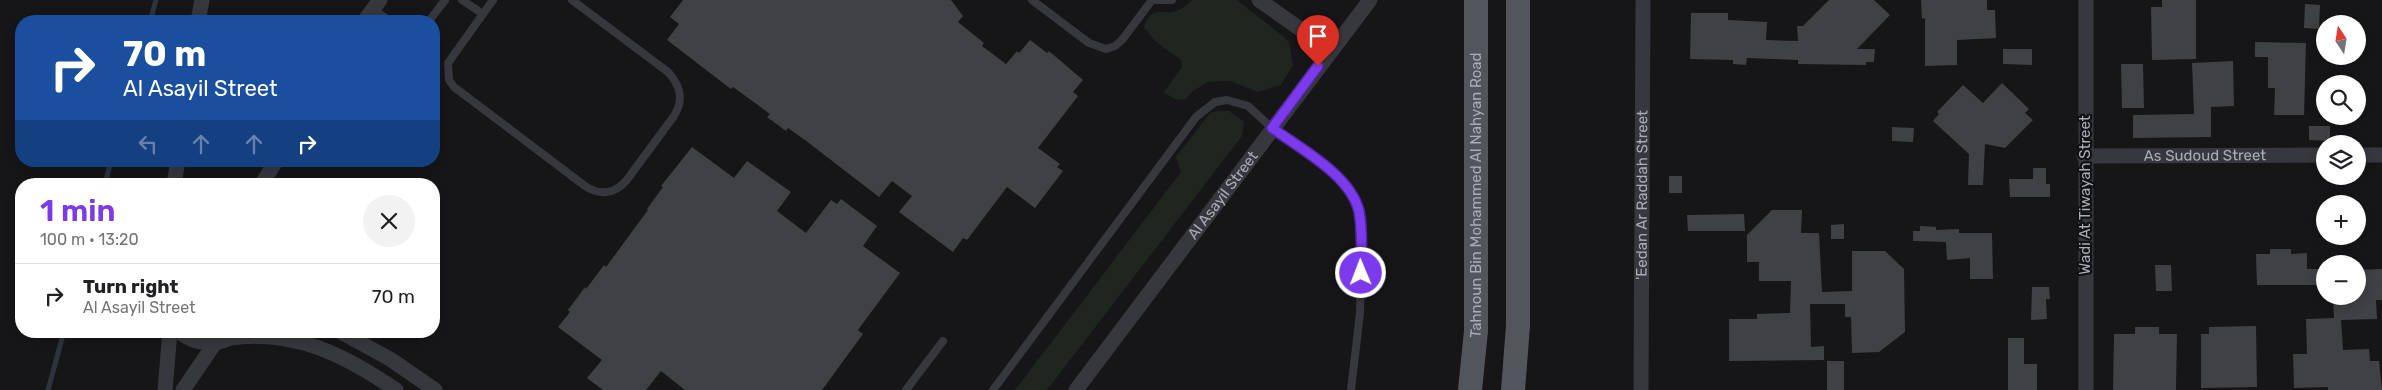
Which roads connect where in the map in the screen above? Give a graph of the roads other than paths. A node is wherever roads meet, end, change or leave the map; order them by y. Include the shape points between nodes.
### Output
1 (202, 0) edge
2 (445, 0) edge
3 (462, 0) edge
4 (493, 0) edge
5 (572, 0) edge
6 (1032, 0) edge
7 (1152, 0) edge
8 (1172, 0) edge
9 (1259, 0) edge
10 (1370, 0) edge
11 (1476, 0) edge
12 (1518, 0) edge
13 (1643, 0) edge
14 (2086, 0) edge
15 (483, 14) junction
16 (199, 15) edge
17 (433, 15) edge
18 (1330, 50) junction
19 (1272, 128) junction
20 (2316, 155) edge
21 (2366, 155) edge
22 (2382, 155) edge
23 (2084, 156) junction
24 (272, 167) edge
25 (266, 178) edge
26 (169, 338) edge
27 (189, 338) edge
28 (228, 338) edge
29 (279, 338) edge
30 (352, 338) edge
31 (943, 341) dead end
32 (215, 343) junction
33 (165, 390) edge
34 (183, 390) edge
35 (396, 390) edge
36 (435, 390) edge
37 (906, 390) edge
38 (993, 390) edge
39 (1076, 390) edge
40 (1351, 390) edge
41 (1470, 390) edge
42 (1512, 390) edge
43 (1641, 390) edge
44 (2086, 390) edge

1 - 16 street
2 - 17 lane
3 - 15 lane
4 - 15 lane
5 - 15 lane via 668,72 679,88 679,108 674,116 626,181 611,192 592,191 454,87 449,80 448,63
6 - 7 lane via 1089,43 1106,49 1122,40
7 - 8 lane
9 - 18 street
10 - 18 street, Al Asayil Street
11 - 41 main road, Tahnoun Bin Mohammed Al Nahyan Road via 1476,314
12 - 42 main road via 1518,326
13 - 43 street, 'Eedan Ar Raddah Street
14 - 23 street, Wadi At Tiwayah Street
18 - 19 street, Al Asayil Street
19 - 38 lane via 1248,106 1237,102 1215,102 1196,116
19 - 39 street, Al Asayil Street
19 - 40 lane via 1336,174 1350,191 1359,212 1360,313
20 - 23 street, As Sudoud Street
21 - 22 street
23 - 44 street, Wadi At Tiwayah Street
24 - 25 street
26 - 33 street
27 - 32 street
28 - 32 street
29 - 35 street via 302,341 341,356
30 - 36 street
31 - 37 lane
32 - 34 street

